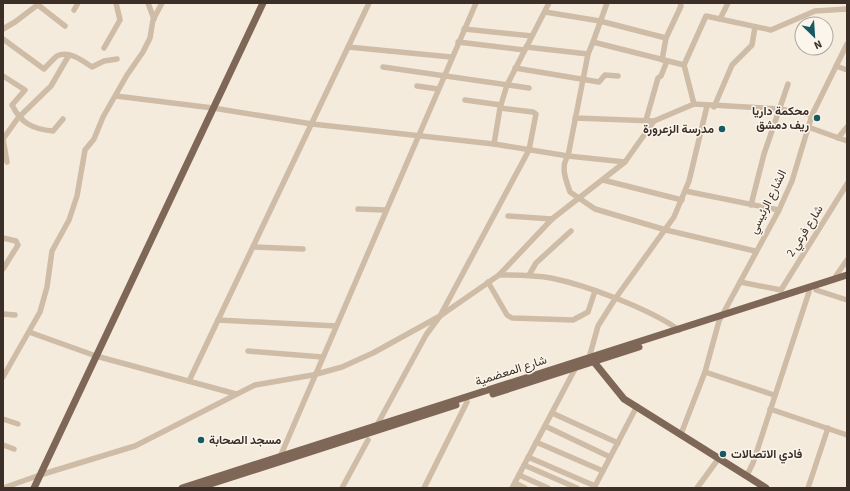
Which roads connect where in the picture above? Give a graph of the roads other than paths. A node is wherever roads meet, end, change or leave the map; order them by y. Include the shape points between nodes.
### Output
1 (78, 3) edge
2 (116, 3) edge
3 (148, 3) edge
4 (162, 3) edge
5 (262, 3) edge
6 (369, 3) edge
7 (476, 3) edge
8 (549, 3) edge
9 (607, 3) edge
10 (680, 3) edge
11 (728, 3) edge
12 (39, 4) edge
13 (847, 9) edge
14 (74, 10) dead end
15 (545, 12) junction
16 (154, 19) junction
17 (720, 19) junction
18 (600, 21) junction
19 (65, 26) dead end
20 (755, 27) junction
21 (3, 29) edge
22 (464, 29) junction
23 (532, 36) junction
24 (666, 38) junction
25 (3, 39) edge
26 (458, 42) junction
27 (593, 42) junction
28 (847, 44) edge
29 (348, 47) junction
30 (104, 48) dead end
31 (525, 49) junction
32 (588, 54) junction
33 (69, 55) junction
34 (451, 57) junction
35 (117, 59) dead end
36 (665, 60) junction
37 (684, 65) junction
38 (836, 66) junction
39 (383, 67) dead end
40 (515, 68) junction
41 (847, 70) edge
42 (444, 75) junction
43 (3, 76) edge
44 (618, 76) dead end
45 (584, 79) junction
46 (788, 84) dead end
47 (507, 85) junction
48 (417, 86) dead end
49 (529, 88) dead end
50 (438, 89) junction
51 (116, 96) junction
52 (465, 100) dead end
53 (694, 104) junction
54 (501, 106) junction
55 (707, 106) junction
56 (714, 106) junction
57 (213, 108) junction
58 (780, 109) junction
59 (812, 115) junction
60 (18, 118) junction
61 (575, 118) junction
62 (63, 119) dead end
63 (646, 120) junction
64 (654, 122) junction
65 (312, 124) junction
66 (808, 127) junction
67 (847, 127) edge
68 (418, 136) junction
69 (838, 138) junction
70 (847, 141) edge
71 (494, 144) junction
72 (528, 150) junction
73 (568, 156) junction
74 (7, 162) dead end
75 (625, 162) junction
76 (603, 180) junction
77 (847, 184) edge
78 (685, 191) junction
79 (579, 200) junction
80 (682, 200) junction
81 (751, 204) junction
82 (358, 209) dead end
83 (385, 210) junction
84 (779, 210) junction
85 (508, 216) dead end
86 (552, 219) junction
87 (666, 230) junction
88 (571, 231) dead end
89 (3, 238) edge
90 (253, 247) junction
91 (303, 249) dead end
92 (755, 251) junction
93 (847, 260) edge
94 (3, 269) edge
95 (499, 275) junction
96 (530, 275) junction
97 (847, 275) edge
98 (833, 280) junction
99 (847, 280) edge
100 (488, 282) junction
101 (740, 282) junction
102 (595, 291) junction
103 (812, 291) junction
104 (615, 299) junction
105 (847, 300) edge
106 (3, 314) edge
107 (15, 315) dead end
108 (440, 316) junction
109 (721, 318) junction
110 (218, 320) junction
111 (336, 326) junction
112 (679, 330) junction
113 (688, 330) junction
114 (29, 332) junction
115 (248, 351) dead end
116 (96, 356) junction
117 (322, 357) junction
118 (592, 360) junction
119 (576, 367) junction
120 (705, 372) junction
121 (314, 376) junction
122 (3, 377) edge
123 (189, 382) junction
124 (236, 394) junction
125 (774, 395) junction
126 (467, 402) junction
127 (636, 406) junction
128 (770, 410) junction
129 (552, 413) junction
130 (3, 419) edge
131 (18, 424) dead end
132 (377, 425) junction
133 (545, 426) junction
134 (828, 428) junction
135 (681, 434) junction
136 (847, 435) edge
137 (368, 440) dead end
138 (536, 442) junction
139 (618, 443) junction
140 (3, 445) edge
141 (14, 449) dead end
142 (280, 456) junction
143 (528, 457) junction
144 (610, 457) junction
145 (719, 458) junction
146 (272, 462) junction
147 (524, 465) junction
148 (603, 471) junction
149 (40, 475) junction
150 (519, 475) junction
151 (747, 475) junction
152 (514, 486) edge
153 (594, 487) edge
154 (4, 488) edge
155 (34, 488) edge
156 (182, 488) edge
157 (198, 488) edge
158 (342, 488) edge
159 (424, 488) edge
160 (525, 488) edge
161 (548, 488) edge
162 (577, 488) edge
163 (698, 488) edge
164 (766, 488) edge
165 (808, 488) edge

1 - 14 street
2 - 30 street via 120,20
3 - 16 street
4 - 16 street
5 - 57 main road
6 - 29 street
7 - 22 street
8 - 15 street
9 - 18 street
10 - 24 street via 681,6
11 - 17 street
12 - 19 street
12 - 21 street
13 - 20 street via 815,11 771,30
15 - 18 street
15 - 23 street
16 - 51 street via 150,38
17 - 20 street
17 - 37 street via 706,16
18 - 24 street
18 - 27 street
20 - 56 street via 752,45 732,65
22 - 23 street
22 - 26 street
23 - 31 street
24 - 36 street
25 - 33 street via 44,69 56,56
26 - 31 street
26 - 34 street
27 - 32 street
27 - 36 street
28 - 38 street, الشارع الرئيسي
29 - 34 street
29 - 65 street
31 - 32 street
31 - 40 street
32 - 45 street
33 - 35 street via 82,59 92,67 104,61
33 - 60 street via 51,86
34 - 42 street
36 - 37 street
36 - 63 street
37 - 53 street
38 - 41 street
38 - 59 street, الشارع الرئيسي
39 - 42 street
40 - 45 street
40 - 47 street
42 - 47 street
42 - 50 street
43 - 60 street via 25,90 12,105
44 - 45 street via 605,75 598,82
45 - 61 street
46 - 58 street
47 - 49 street
47 - 54 street
48 - 50 street
50 - 68 street
51 - 57 street
51 - 114 street via 103,117 94,139 85,150 77,196 69,220 52,251 47,287 40,312
52 - 54 street
53 - 55 street
53 - 64 street
54 - 71 street
54 - 72 street via 536,114
55 - 56 street
55 - 78 street
56 - 58 street
57 - 65 street
57 - 116 main road
58 - 59 street
58 - 81 street via 764,154
59 - 66 street, الشارع الرئيسي
60 - 62 street via 35,128 53,131
60 - 74 street via 3,139
61 - 63 street
61 - 73 street
63 - 64 street
64 - 75 street
65 - 68 street
65 - 90 street
66 - 69 street
66 - 84 street, الشارع الرئيسي via 792,181
67 - 69 street
68 - 71 street
68 - 83 street
69 - 70 street
71 - 72 street
72 - 73 street
72 - 108 street
73 - 75 street
73 - 79 street via 564,172 570,192
75 - 76 street
76 - 79 street
76 - 80 street
77 - 101 street, شارع فرعي 2 via 781,290
78 - 80 street
78 - 81 street
79 - 86 street
79 - 87 street via 595,209
80 - 87 street
81 - 84 street
82 - 83 street
83 - 111 street
84 - 92 street, الشارع الرئيسي
85 - 86 street
86 - 95 street
87 - 92 street
87 - 104 street
88 - 96 street via 536,263
89 - 94 street via 16,241 18,245
90 - 91 street
90 - 110 street
92 - 101 street, الشارع الرئيسي
93 - 98 street
95 - 96 street
95 - 100 street
96 - 102 street via 552,278
97 - 98 main road, شارع المعضمية
98 - 109 main road, شارع المعضمية
99 - 103 main road, شارع المعضمية
100 - 102 street via 507,315 512,318 573,320 588,312
100 - 108 street
101 - 109 street, الشارع الرئيسي
102 - 104 street
103 - 105 street
103 - 109 main road, شارع المعضمية
103 - 125 street
104 - 112 street via 668,322
104 - 118 street via 598,326
106 - 107 street
108 - 121 street via 373,353
108 - 132 street via 426,334
109 - 113 main road, شارع المعضمية
109 - 120 street, الشارع الرئيسي
110 - 111 street
110 - 123 street
111 - 117 street
112 - 113 main road, شارع المعضمية
112 - 118 main road, شارع المعضمية
113 - 118 main road, شارع المعضمية
114 - 116 street
114 - 122 street
115 - 117 street
116 - 123 street
116 - 149 main road
117 - 121 street
118 - 119 main road, شارع المعضمية
118 - 127 main road via 624,399
118 - 132 main road, شارع المعضمية
119 - 126 main road, شارع المعضمية
119 - 129 street
120 - 125 street
120 - 135 street, الشارع الرئيسي
121 - 124 street via 255,385
121 - 142 street
123 - 124 street
124 - 149 street via 185,423 135,446
125 - 128 street
126 - 146 main road, شارع المعضمية
126 - 159 street
127 - 135 main road
127 - 139 street
128 - 134 street
128 - 151 street
129 - 133 street
129 - 139 street
130 - 131 street
132 - 142 main road, شارع المعضمية
133 - 138 street
133 - 144 street
134 - 136 street
134 - 165 street
135 - 145 main road
137 - 158 street
138 - 143 street
138 - 148 street
139 - 144 street
140 - 141 street
142 - 146 main road, شارع المعضمية
143 - 147 street
143 - 153 street
144 - 148 street
145 - 151 main road
145 - 163 street
146 - 156 main road, شارع المعضمية
146 - 157 main road, شارع المعضمية
147 - 150 street
147 - 162 street
148 - 153 street
149 - 154 street
149 - 155 main road
150 - 152 street
150 - 161 street
151 - 164 main road
152 - 160 street

